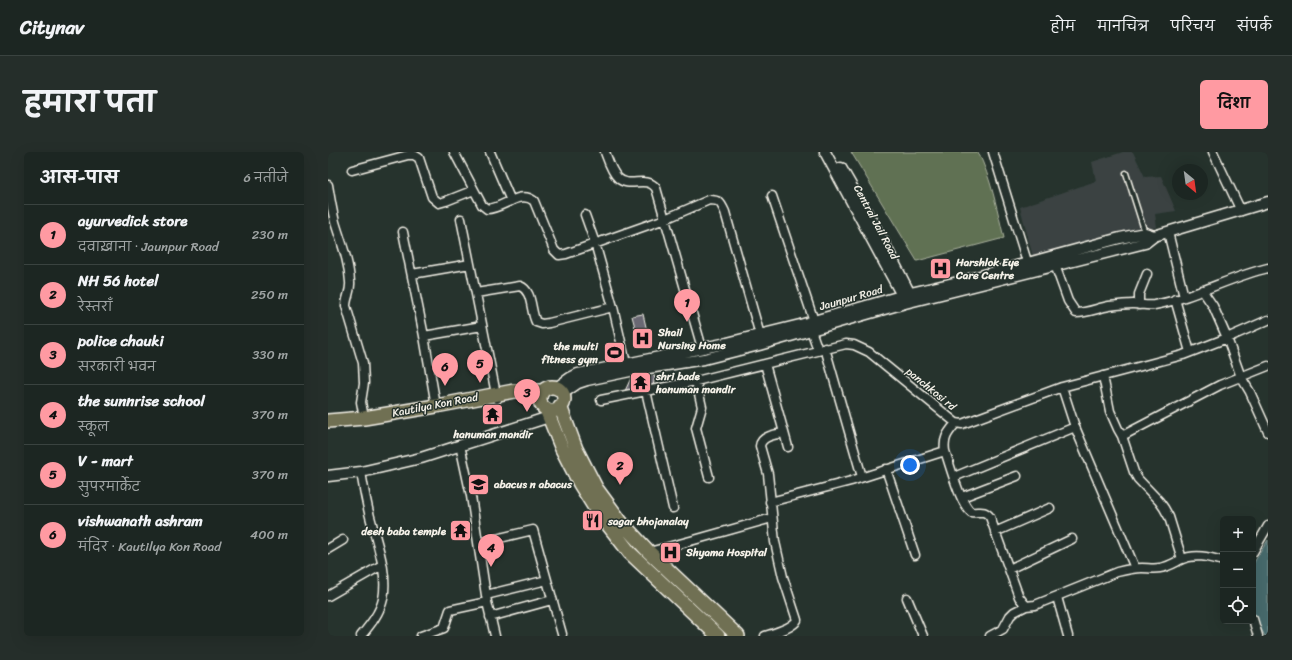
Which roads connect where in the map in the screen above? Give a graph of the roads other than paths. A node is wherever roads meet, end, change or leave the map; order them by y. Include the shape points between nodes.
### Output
1 (454, 152) edge
2 (490, 152) edge
3 (605, 152) edge
4 (825, 152) edge
5 (833, 152) edge
6 (1213, 152) edge
7 (995, 153) edge
8 (836, 166) junction
9 (352, 170) dead end
10 (1126, 173) dead end
11 (328, 185) edge
12 (474, 190) junction
13 (772, 196) dead end
14 (329, 198) edge
15 (512, 201) junction
16 (1268, 202) edge
17 (1241, 211) junction
18 (585, 215) dead end
19 (461, 219) dead end
20 (665, 219) junction
21 (403, 232) dead end
22 (1168, 232) junction
23 (1149, 234) junction
24 (595, 243) junction
25 (470, 264) junction
26 (1055, 265) junction
27 (1029, 267) junction
28 (1268, 268) edge
29 (412, 274) junction
30 (1147, 274) dead end
31 (1202, 290) junction
32 (476, 293) junction
33 (1184, 297) junction
34 (908, 298) junction
35 (1175, 299) junction
36 (1139, 305) junction
37 (613, 307) junction
38 (1268, 320) edge
39 (812, 325) junction
40 (482, 326) junction
41 (760, 335) junction
42 (424, 336) junction
43 (1227, 338) junction
44 (702, 348) junction
45 (821, 349) junction
46 (1190, 352) junction
47 (765, 364) junction
48 (1268, 366) edge
49 (627, 368) junction
50 (1103, 376) junction
51 (1241, 377) junction
52 (696, 381) junction
53 (1062, 388) junction
54 (646, 391) junction
55 (560, 396) junction
56 (496, 397) junction
57 (601, 400) dead end
58 (545, 404) junction
59 (436, 406) junction
60 (364, 418) junction
61 (328, 421) edge
62 (956, 423) junction
63 (1075, 427) junction
64 (328, 429) edge
65 (784, 432) junction
66 (1268, 432) edge
67 (1122, 436) junction
68 (460, 445) junction
69 (788, 447) dead end
70 (945, 451) junction
71 (886, 469) junction
72 (361, 472) junction
73 (328, 476) edge
74 (1017, 476) dead end
75 (709, 477) dead end
76 (862, 477) junction
77 (954, 477) junction
78 (962, 497) junction
79 (770, 502) junction
80 (673, 508) dead end
81 (1050, 508) dead end
82 (772, 518) junction
83 (1268, 526) edge
84 (995, 532) junction
85 (343, 540) dead end
86 (1072, 540) dead end
87 (479, 543) junction
88 (1256, 547) edge
89 (328, 549) edge
90 (649, 552) junction
91 (915, 555) dead end
92 (1182, 559) junction
93 (1220, 561) edge
94 (382, 565) junction
95 (1135, 568) junction
96 (1009, 569) junction
97 (547, 580) junction
98 (328, 596) edge
99 (1057, 597) junction
100 (907, 598) dead end
101 (487, 599) junction
102 (552, 600) junction
103 (1026, 606) junction
104 (490, 617) junction
105 (1254, 624) edge
106 (562, 634) dead end
107 (366, 635) edge
108 (421, 636) edge
109 (494, 636) edge
110 (718, 636) edge
111 (738, 636) edge
112 (765, 636) edge
113 (922, 636) edge
114 (990, 636) edge
115 (1068, 636) edge
116 (1258, 636) edge

1 - 12 street
2 - 15 street
3 - 20 street via 614,172 622,181 652,183 658,192
4 - 8 street, Central Jail Road
5 - 8 street
6 - 17 street
7 - 27 street
8 - 34 street, Central Jail Road
9 - 12 street via 414,155 419,158 435,201 446,202
10 - 23 lane
11 - 14 street
12 - 15 street via 487,209
13 - 39 street
14 - 60 street via 347,260 351,284 346,306 363,363 364,390 361,402
15 - 24 street via 522,196 534,201 554,250 559,254 566,254
16 - 17 street, Jaunpur Road
17 - 22 street, Jaunpur Road
18 - 24 street
19 - 25 street
20 - 24 street
20 - 41 street via 709,200 716,200 721,204
20 - 44 street
21 - 29 street
22 - 23 street, Jaunpur Road
22 - 33 street
23 - 26 street, Jaunpur Road via 1145,242
23 - 27 street, Jaunpur Road via 1120,238
24 - 37 street
25 - 29 street
25 - 32 street
26 - 27 street, Jaunpur Road
26 - 36 street via 1068,301 1076,312 1108,306
27 - 34 street, Jaunpur Road
28 - 31 street
29 - 42 street
30 - 36 street via 1139,294
31 - 33 street
31 - 43 street via 1213,306
32 - 37 street via 520,286 525,288 533,316 536,322 542,324
32 - 40 street
33 - 35 street
34 - 39 street, Jaunpur Road
35 - 36 street via 1154,305
35 - 46 street
37 - 49 street
38 - 43 street, panchkosi rd
39 - 41 street, Jaunpur Road
39 - 45 street
39 - 49 street, Jaunpur Road via 759,345 704,359
40 - 42 street
40 - 56 street
41 - 44 street, Jaunpur Road
42 - 59 street
43 - 46 street, panchkosi rd
43 - 51 street
44 - 49 street, Jaunpur Road
45 - 47 street, panchkosi rd
45 - 62 street, panchkosi rd via 846,344 869,352
45 - 76 street
46 - 50 street, panchkosi rd
47 - 52 street, panchkosi rd
47 - 65 street
48 - 51 street
49 - 55 street, Jaunpur Road via 578,374 570,378
50 - 53 street, panchkosi rd
50 - 67 street via 1112,417
51 - 66 street
51 - 67 street via 1220,385
52 - 54 street, panchkosi rd
52 - 75 street via 702,407 696,428
53 - 62 street, panchkosi rd via 970,423
53 - 63 street
54 - 57 street, panchkosi rd
54 - 80 street
55 - 58 highway via 555,410
55 - 58 highway via 551,387
55 - 90 highway via 576,449 596,488 621,522
56 - 58 highway, Kautilya Kon Road via 518,397
56 - 59 highway, Kautilya Kon Road
56 - 64 highway, Kautilya Kon Road via 437,413
58 - 68 street
58 - 110 highway via 562,449 595,508 630,553
59 - 60 highway, Kautilya Kon Road
60 - 61 highway, Kautilya Kon Road
62 - 70 street via 946,437
63 - 77 street
63 - 95 street
65 - 69 street
65 - 79 street via 768,437 760,446 766,467
67 - 92 street via 1138,480 1159,501 1169,517
68 - 72 street via 421,458
68 - 87 street
70 - 71 street
70 - 77 street
71 - 76 street
71 - 91 street
72 - 73 street
72 - 94 street
74 - 78 street
76 - 79 street
77 - 78 street
78 - 84 street via 971,512 987,513
79 - 82 street
81 - 84 street
82 - 90 street
82 - 112 street via 783,577 797,620 790,626
83 - 88 street
84 - 96 street
85 - 89 street
86 - 96 street
87 - 97 street via 533,530
87 - 101 street
90 - 111 highway
92 - 93 street via 1204,556
92 - 95 street via 1160,568
94 - 98 street
94 - 107 street via 383,600
95 - 99 street via 1117,572
96 - 103 street via 1019,597
97 - 101 street
97 - 102 street
99 - 103 street
99 - 115 street
100 - 113 street
101 - 104 street
101 - 108 street via 450,610 444,628
102 - 104 street
102 - 106 street
103 - 114 street via 1010,616 1004,630
104 - 109 street
105 - 116 street

